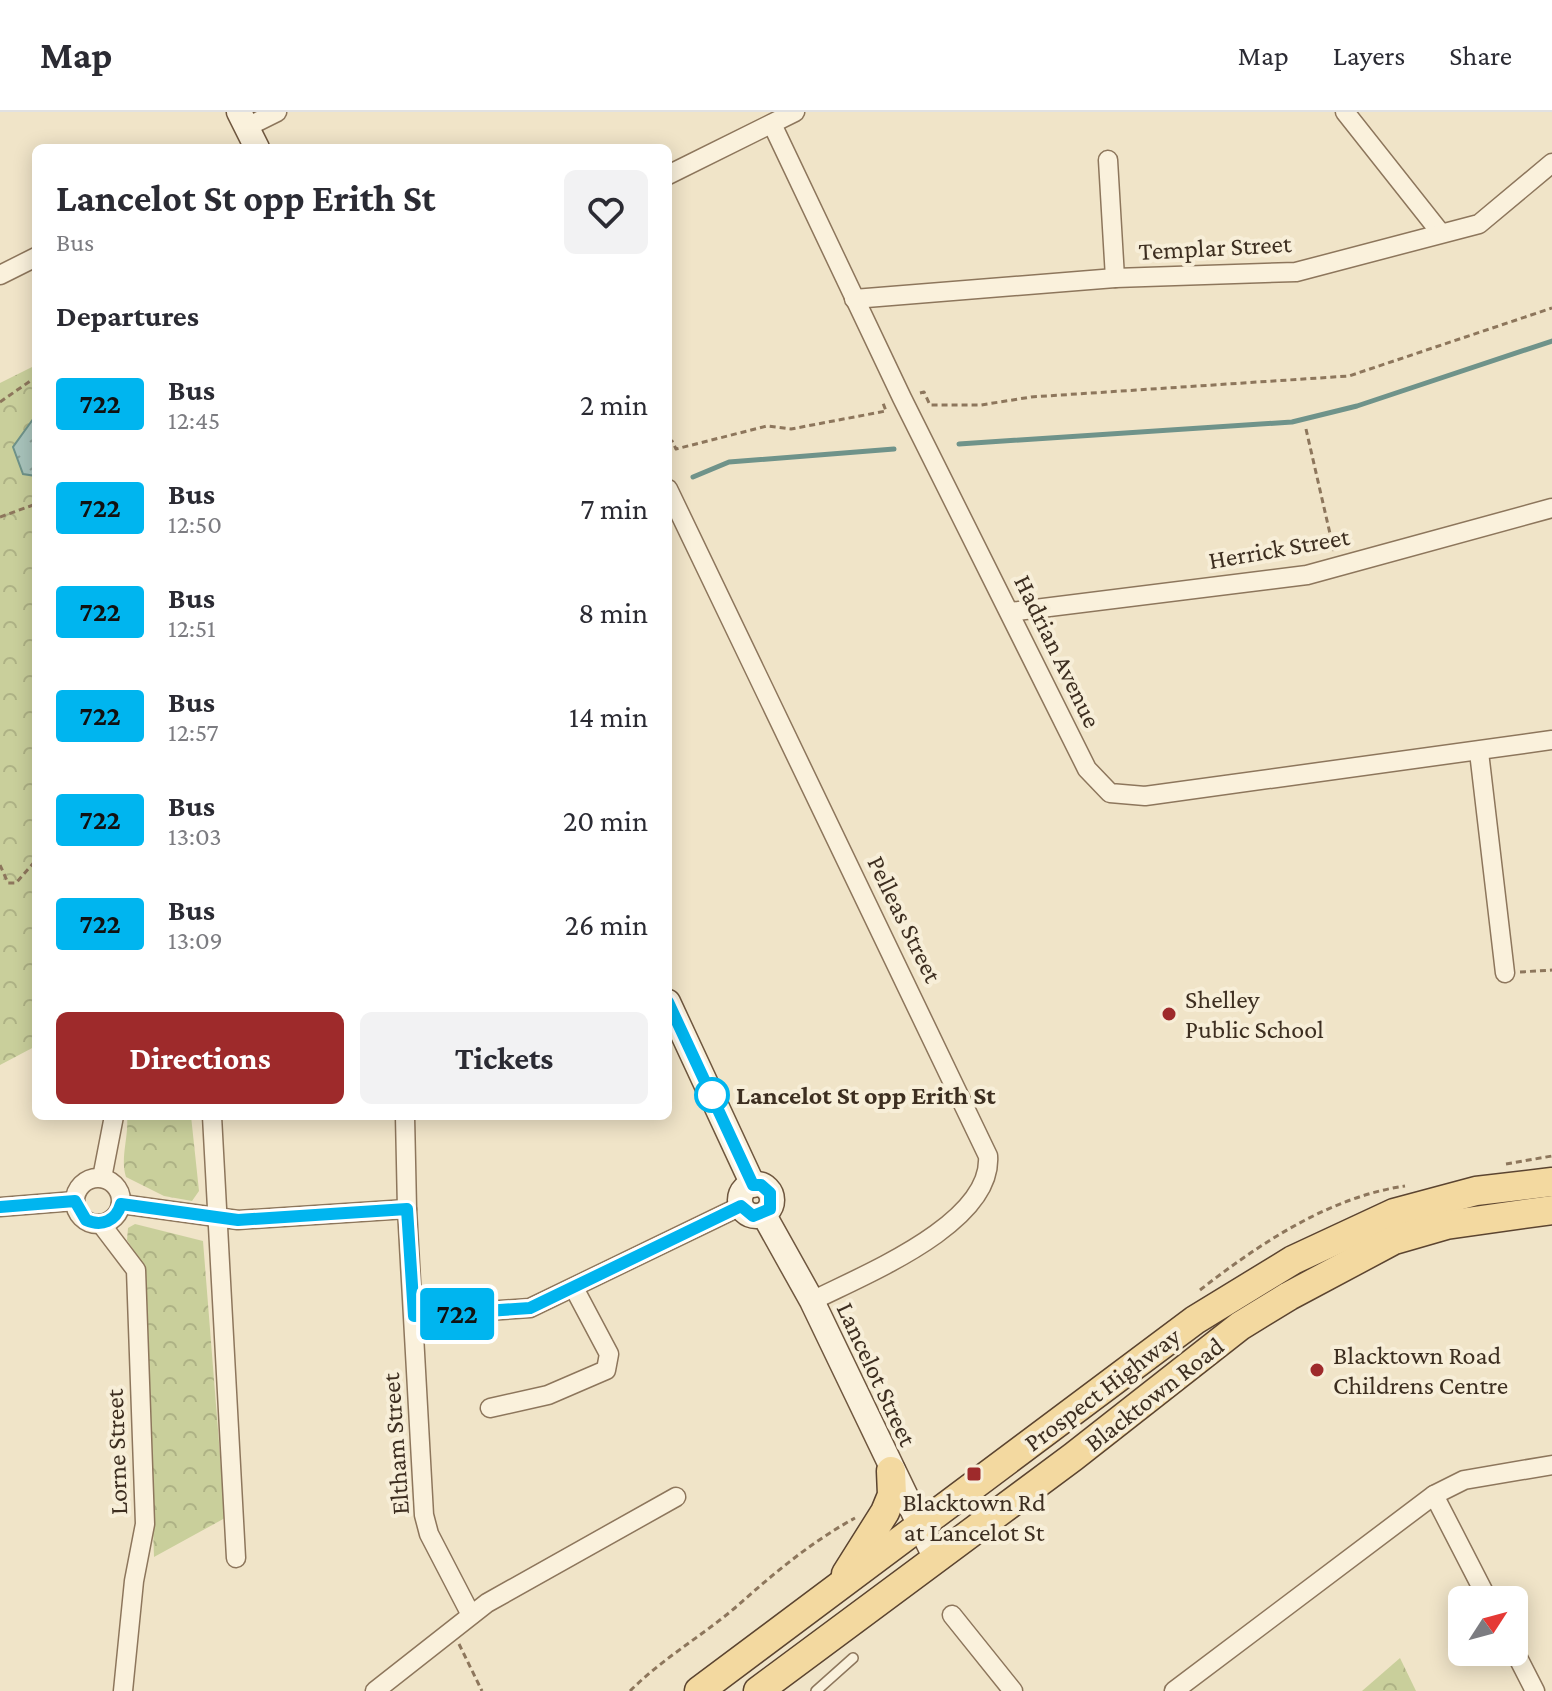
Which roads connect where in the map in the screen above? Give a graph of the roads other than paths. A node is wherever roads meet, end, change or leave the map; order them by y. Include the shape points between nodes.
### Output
1 (277, 112) edge
2 (795, 112) edge
3 (1345, 112) edge
4 (772, 124) junction
5 (248, 129) edge
6 (1108, 160) dead end
7 (1552, 163) edge
8 (672, 173) edge
9 (1440, 232) junction
10 (32, 259) edge
11 (0, 275) edge
12 (1115, 278) junction
13 (854, 299) junction
14 (672, 497) edge
15 (1552, 508) edge
16 (1010, 612) junction
17 (1552, 740) edge
18 (1479, 752) junction
19 (1505, 973) road end
20 (672, 1011) edge
21 (113, 1120) edge
22 (212, 1120) edge
23 (405, 1120) edge
24 (102, 1178) junction
25 (1552, 1182) edge
26 (75, 1201) junction
27 (121, 1204) junction
28 (0, 1207) edge
29 (407, 1209) junction
30 (752, 1210) junction
31 (1552, 1210) edge
32 (217, 1219) junction
33 (101, 1224) junction
34 (574, 1288) junction
35 (812, 1301) junction
36 (414, 1316) junction
37 (490, 1408) dead end
38 (1552, 1465) edge
39 (891, 1471) junction
40 (1434, 1495) junction
41 (676, 1497) dead end
42 (919, 1526) junction
43 (236, 1558) dead end
44 (936, 1559) junction
45 (839, 1585) junction
46 (1481, 1586) edge
47 (471, 1615) junction
48 (952, 1615) dead end
49 (853, 1658) dead end
50 (1522, 1666) edge
51 (123, 1691) edge
52 (375, 1691) edge
53 (699, 1691) edge
54 (758, 1691) edge
55 (816, 1691) edge
56 (1013, 1691) edge
57 (1174, 1691) edge
58 (1535, 1691) edge

1 - 5 street
2 - 4 street
3 - 9 street
4 - 8 street
4 - 13 street, Hadrian Avenue
6 - 12 street
7 - 9 street, Templar Street via 1479,224
9 - 12 street, Templar Street via 1296,272
10 - 11 street
12 - 13 street, Templar Street
13 - 16 street, Hadrian Avenue
14 - 35 street, Pelleas Street via 988,1156 979,1196 962,1212 910,1252
15 - 16 street, Herrick Street via 1307,575
16 - 18 street, Hadrian Avenue via 1087,769 1110,793 1145,796
17 - 18 street, Hadrian Avenue
18 - 19 street
20 - 30 street, Lancelot Street via 753,1185 765,1187 772,1197 770,1209
21 - 24 street
22 - 32 street
23 - 29 street, Eltham Street
24 - 26 street via 83,1183
24 - 27 street via 119,1190
25 - 42 main road, Prospect Highway via 1476,1191 1394,1213 1293,1260 1195,1320
26 - 28 street
26 - 33 street via 86,1220
27 - 32 street
27 - 33 street via 114,1218
29 - 32 street
29 - 36 street, Eltham Street
30 - 34 street
30 - 35 street, Lancelot Street
31 - 44 main road, Blacktown Road via 1446,1225 1394,1240 1353,1260 1240,1326
32 - 43 street
33 - 51 street, Lorne Street via 136,1270 145,1524
34 - 36 street via 516,1311
34 - 37 street via 609,1354 606,1370 548,1395
35 - 39 street, Lancelot Street
36 - 47 street, Eltham Street via 426,1525
38 - 40 street via 1464,1480
39 - 42 street, Lancelot Street
39 - 45 main road via 892,1495 885,1512
40 - 46 street
40 - 57 street
41 - 47 street
42 - 44 street, Lancelot Street
42 - 45 main road, Prospect Highway
44 - 54 main road, Blacktown Road
45 - 53 main road, Prospect Highway
47 - 52 street
48 - 56 street
49 - 55 lane
50 - 58 street

